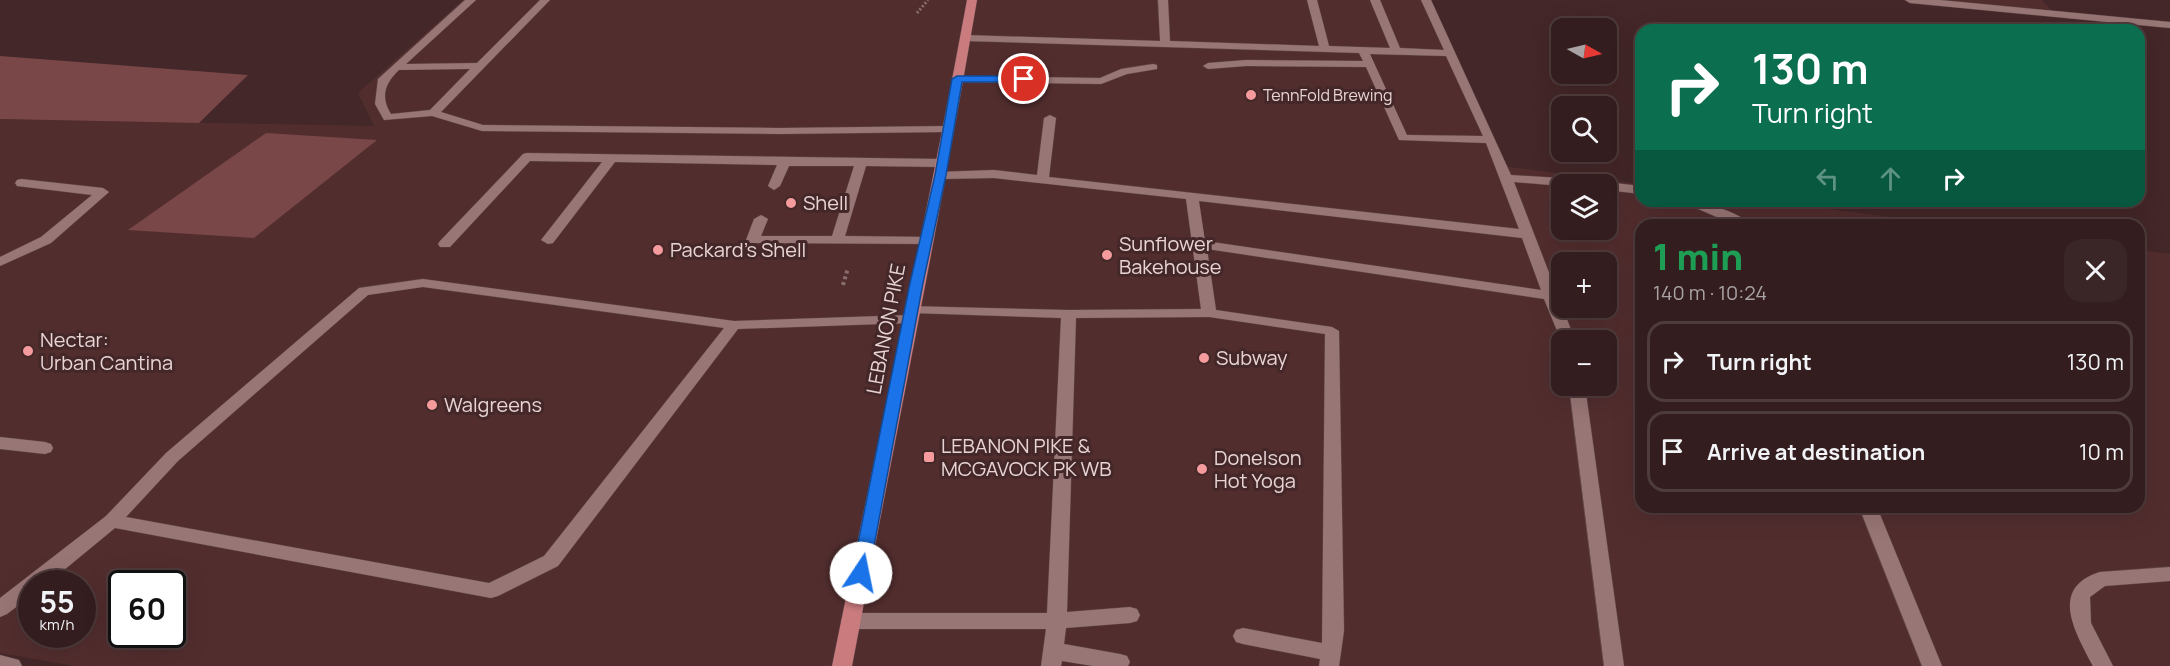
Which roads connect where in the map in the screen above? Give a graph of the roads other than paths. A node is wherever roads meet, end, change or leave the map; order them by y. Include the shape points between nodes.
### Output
1 (471, 0) edge
2 (544, 0) edge
3 (972, 0) edge
4 (1163, 0) edge
5 (1312, 0) edge
6 (1375, 0) edge
7 (1426, 0) edge
8 (1910, 0) edge
9 (2170, 24) edge
10 (965, 38) junction
11 (1165, 44) junction
12 (1325, 49) junction
13 (1363, 50) junction
14 (1396, 51) junction
15 (1450, 53) junction
16 (1368, 64) junction
17 (479, 66) junction
18 (1208, 66) dead end
19 (397, 67) junction
20 (1153, 67) dead end
21 (957, 79) junction
22 (434, 113) junction
23 (1050, 118) dead end
24 (947, 129) junction
25 (1490, 140) junction
26 (611, 159) junction
27 (785, 162) junction
28 (861, 163) junction
29 (942, 169) junction
30 (1506, 178) junction
31 (1042, 179) junction
32 (1551, 181) edge
33 (21, 183) dead end
34 (774, 186) dead end
35 (1617, 187) edge
36 (1635, 189) edge
37 (1192, 196) junction
38 (1702, 207) edge
39 (761, 219) dead end
40 (1734, 219) edge
41 (1526, 234) junction
42 (548, 240) dead end
43 (837, 240) junction
44 (926, 240) junction
45 (445, 244) dead end
46 (1199, 244) junction
47 (0, 262) edge
48 (1549, 295) junction
49 (911, 314) junction
50 (1069, 314) junction
51 (1209, 314) junction
52 (734, 325) junction
53 (1563, 330) edge
54 (1578, 396) edge
55 (0, 443) edge
56 (45, 448) dead end
57 (1870, 513) edge
58 (112, 521) junction
59 (50, 570) edge
60 (2170, 574) edge
61 (18, 595) edge
62 (0, 609) edge
63 (1130, 615) dead end
64 (851, 621) junction
65 (1057, 621) junction
66 (1243, 636) dead end
67 (1052, 659) edge
68 (1329, 660) edge
69 (1120, 662) dead end
70 (0, 663) edge
71 (12, 666) edge
72 (842, 666) edge
73 (1614, 666) edge
74 (1932, 666) edge
75 (2103, 666) edge

1 - 19 street
2 - 17 street
3 - 10 main road, LEBANON PIKE
4 - 11 street
5 - 12 street
6 - 14 street
7 - 15 street
8 - 9 street
10 - 11 street
10 - 21 main road, LEBANON PIKE
11 - 12 street
12 - 13 street
13 - 14 street
13 - 16 street
14 - 15 street
15 - 25 street
16 - 18 street
16 - 25 street via 1403,138
17 - 19 street
17 - 22 street
19 - 22 street via 382,79 378,98 383,112 388,118
20 - 21 street via 1125,71 1101,81
21 - 24 main road, LEBANON PIKE
22 - 24 street via 482,128
23 - 31 street
24 - 29 main road, LEBANON PIKE
25 - 30 street
26 - 27 street
26 - 42 street
26 - 45 street via 527,157
27 - 28 street
27 - 34 street
28 - 29 street
28 - 43 street
29 - 31 street
29 - 44 main road, LEBANON PIKE
30 - 32 street
30 - 41 street
31 - 37 street
33 - 47 street via 103,192 46,240
35 - 36 street
37 - 41 street
37 - 46 street
38 - 40 street
39 - 43 street via 753,240
41 - 48 street
43 - 44 street
44 - 49 main road, LEBANON PIKE
46 - 48 street
46 - 51 street
48 - 53 street
49 - 50 street
49 - 52 street
49 - 64 main road, LEBANON PIKE
50 - 51 street
50 - 65 street
51 - 68 street via 1332,331 1334,631
52 - 58 street via 423,283 364,291 172,457
52 - 58 street via 551,561 491,591
54 - 73 street
55 - 56 street
57 - 74 street
58 - 59 street
60 - 75 street via 2100,579 2080,594 2081,623
61 - 62 street
63 - 65 street
64 - 65 street
64 - 72 main road, LEBANON PIKE
65 - 67 street
66 - 68 street
67 - 69 street
70 - 71 street

